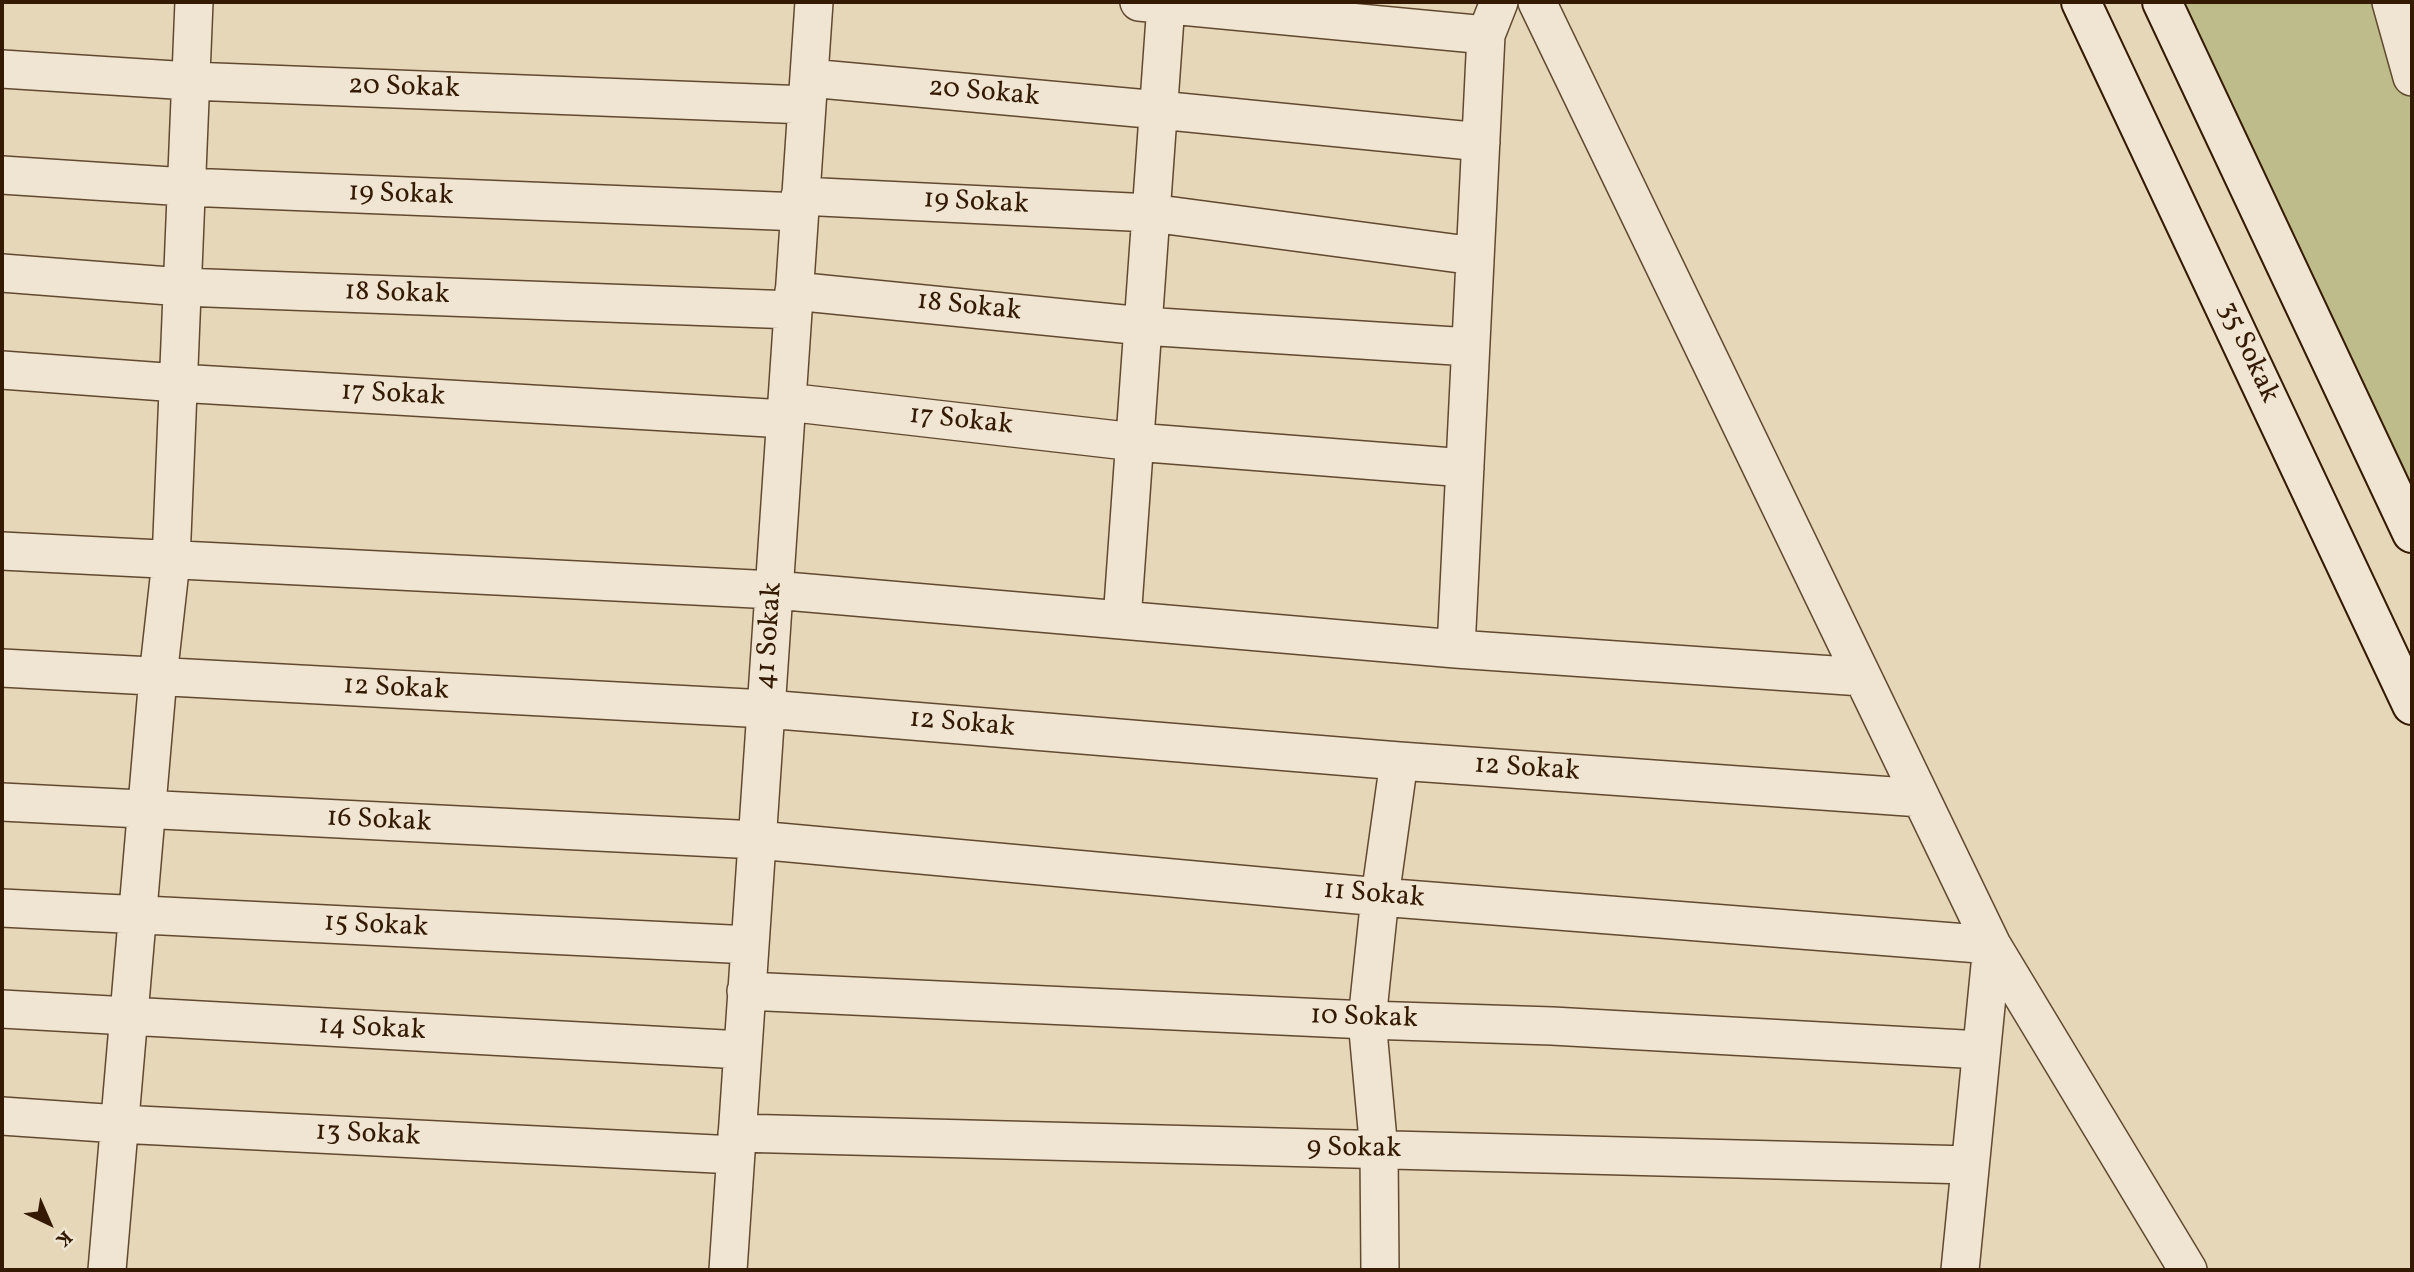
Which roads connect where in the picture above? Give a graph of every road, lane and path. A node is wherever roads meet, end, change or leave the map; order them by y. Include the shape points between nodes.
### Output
1 (194, 2) edge
2 (805, 2) edge
3 (1499, 2) edge
4 (1537, 2) edge
5 (2081, 2) edge
6 (2162, 2) edge
7 (2391, 2) edge
8 (1152, 3) edge
9 (1486, 35) junction
10 (2, 69) edge
11 (2412, 77) edge
12 (190, 81) junction
13 (808, 91) junction
14 (1159, 110) junction
15 (1481, 142) junction
16 (2, 175) edge
17 (186, 187) junction
18 (800, 204) junction
19 (1151, 213) junction
20 (1475, 256) junction
21 (2, 273) edge
22 (182, 287) junction
23 (794, 300) junction
24 (1143, 326) junction
25 (1470, 346) junction
26 (2, 370) edge
27 (178, 383) junction
28 (786, 411) junction
29 (1135, 442) junction
30 (1465, 468) junction
31 (2412, 533) edge
32 (2, 551) edge
33 (171, 561) junction
34 (774, 590) junction
35 (1122, 620) junction
36 (1456, 649) junction
37 (2, 668) edge
38 (158, 677) junction
39 (1862, 677) junction
40 (2412, 705) edge
41 (766, 709) junction
42 (1399, 761) junction
43 (1921, 798) junction
44 (2, 802) edge
45 (146, 811) junction
46 (757, 841) junction
47 (1380, 897) junction
48 (2, 908) edge
49 (137, 916) junction
50 (750, 945) junction
51 (1992, 945) junction
52 (746, 991) junction
53 (2, 1009) edge
54 (129, 1017) junction
55 (1367, 1020) junction
56 (743, 1050) junction
57 (1982, 1050) junction
58 (2, 1116) edge
59 (119, 1124) junction
60 (736, 1144) junction
61 (1379, 1151) junction
62 (1970, 1165) junction
63 (107, 1270) edge
64 (727, 1270) edge
65 (1380, 1270) edge
66 (1960, 1270) edge
67 (2188, 1270) edge

1 - 12 street
2 - 13 street, 41 Sokak
3 - 9 street
4 - 39 street
5 - 40 street, 35 Sokak
6 - 31 street
7 - 11 street
8 - 9 street
8 - 14 street
9 - 15 street
10 - 12 street, 20 Sokak
12 - 13 street, 20 Sokak
12 - 17 street
13 - 14 street, 20 Sokak
13 - 18 street, 41 Sokak
14 - 15 street, 20 Sokak
14 - 19 street
15 - 20 street
16 - 17 street, 19 Sokak
17 - 18 street, 19 Sokak
17 - 22 street
18 - 19 street, 19 Sokak
18 - 23 street, 41 Sokak
19 - 20 street, 19 Sokak
19 - 24 street
20 - 25 street
21 - 22 street, 18 Sokak
22 - 23 street, 18 Sokak
22 - 27 street
23 - 24 street, 18 Sokak
23 - 28 street, 41 Sokak
24 - 25 street, 18 Sokak
24 - 29 street
25 - 30 street
26 - 27 street, 17 Sokak
27 - 28 street, 17 Sokak
27 - 33 street
28 - 29 street, 17 Sokak
28 - 34 street, 41 Sokak
29 - 30 street, 17 Sokak
29 - 35 street
30 - 36 street
32 - 33 street
33 - 34 street
33 - 38 street
34 - 35 street
34 - 41 street, 41 Sokak
35 - 36 street
36 - 39 street
37 - 38 street, 12 Sokak
38 - 41 street, 12 Sokak
38 - 45 street
39 - 43 street
41 - 42 street, 12 Sokak
41 - 46 street, 41 Sokak
42 - 43 street, 12 Sokak
42 - 47 street
43 - 51 street
44 - 45 street, 16 Sokak
45 - 46 street, 16 Sokak
45 - 49 street
46 - 47 street, 11 Sokak
46 - 50 street, 41 Sokak
47 - 51 street, 11 Sokak
47 - 55 street
48 - 49 street, 15 Sokak
49 - 50 street, 15 Sokak
49 - 54 street
50 - 52 street, 41 Sokak
51 - 57 street
51 - 67 street
52 - 55 street, 10 Sokak
52 - 56 street, 41 Sokak
53 - 54 street, 14 Sokak
54 - 56 street, 14 Sokak
54 - 59 street
55 - 57 street, 10 Sokak
55 - 61 street
56 - 60 street, 41 Sokak
57 - 62 street
58 - 59 street, 13 Sokak
59 - 60 street, 13 Sokak
59 - 63 street
60 - 61 street, 9 Sokak
60 - 64 street, 41 Sokak
61 - 62 street, 9 Sokak
61 - 65 street
62 - 66 street

